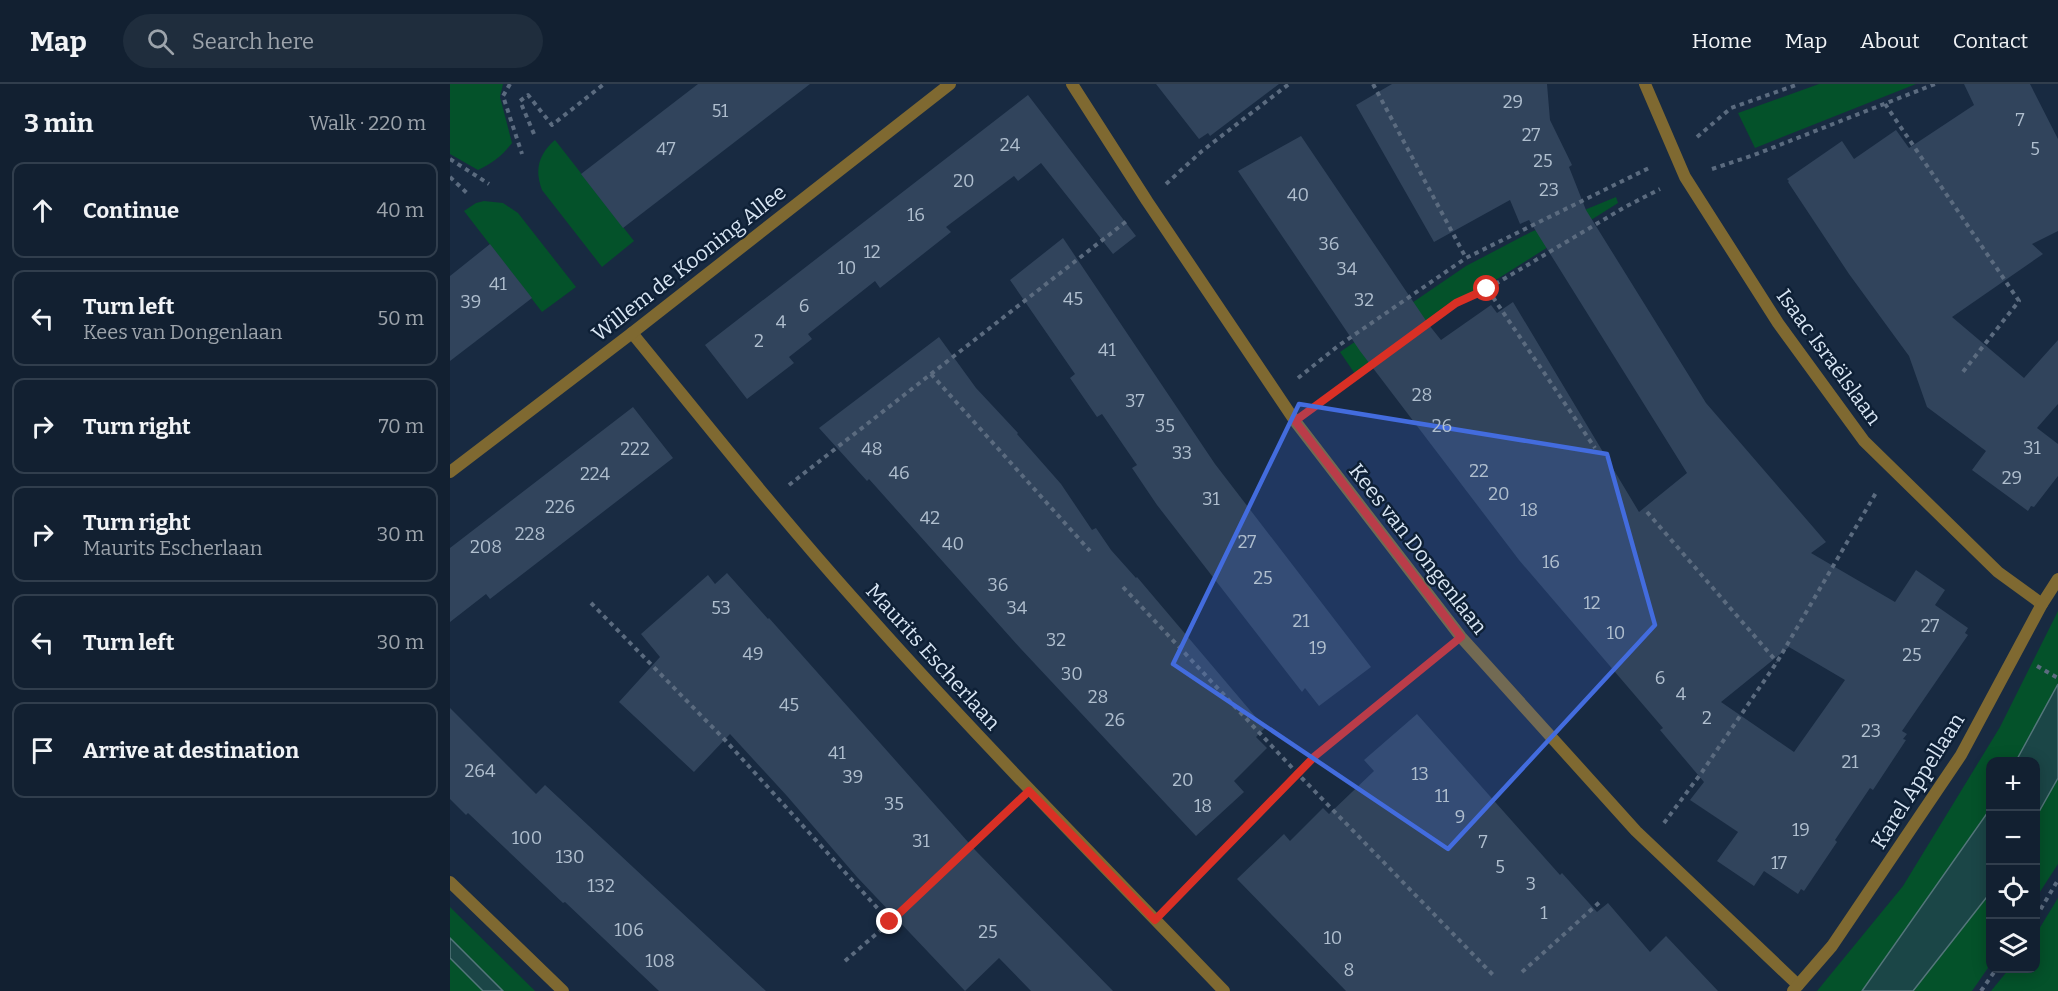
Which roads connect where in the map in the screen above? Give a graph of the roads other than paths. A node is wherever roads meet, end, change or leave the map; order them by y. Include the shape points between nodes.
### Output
1 (950, 84) edge
2 (1072, 84) edge
3 (1644, 84) edge
4 (632, 333) junction
5 (450, 472) edge
6 (2058, 579) edge
7 (2042, 604) junction
8 (450, 882) edge
9 (1796, 988) edge
10 (563, 991) edge
11 (1224, 991) edge

1 - 4 street, Willem de Kooning Allee
2 - 9 street, Kees van Dongenlaan via 1276,395 1461,637 1649,843
3 - 7 street, Isaac Israëlslaan via 1685,177 1778,323 1864,441 1998,572
4 - 5 street, Willem de Kooning Allee
4 - 11 street, Maurits Escherlaan via 853,598 1029,791
6 - 7 street, Karel Appellaan
7 - 9 street, Karel Appellaan via 1961,755 1832,946
8 - 10 street

